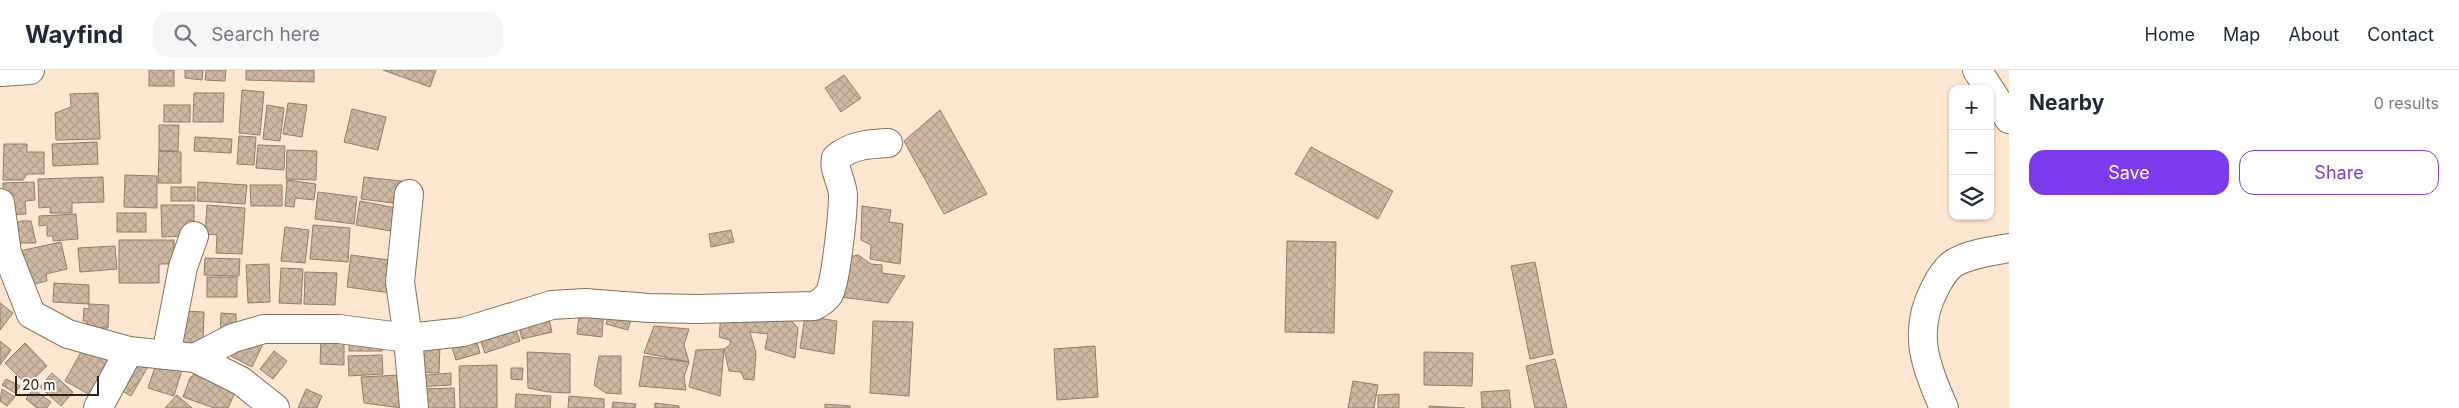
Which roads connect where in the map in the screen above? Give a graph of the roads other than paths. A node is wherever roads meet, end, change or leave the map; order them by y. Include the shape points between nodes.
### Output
1 (30, 70) edge
2 (1977, 70) edge
3 (0, 80) edge
4 (2009, 119) edge
5 (888, 143) dead end
6 (409, 194) dead end
7 (0, 203) edge
8 (194, 236) dead end
9 (2009, 248) edge
10 (408, 338) junction
11 (129, 351) junction
12 (166, 355) junction
13 (195, 358) junction
14 (98, 408) edge
15 (275, 408) edge
16 (414, 408) edge
17 (1944, 408) edge

1 - 3 street
2 - 4 street
5 - 10 street via 856,146 836,158 843,195 835,270 830,293 814,306 688,309 585,303 552,305 463,332
6 - 10 street via 400,282
7 - 11 street via 7,253 31,314 68,334
8 - 12 street via 183,267
9 - 17 street via 1953,264 1938,282 1926,305 1921,337 1930,375
10 - 13 street via 339,329 264,329 233,338
10 - 16 street
11 - 12 street
11 - 14 street
12 - 13 street
13 - 15 street via 241,381

